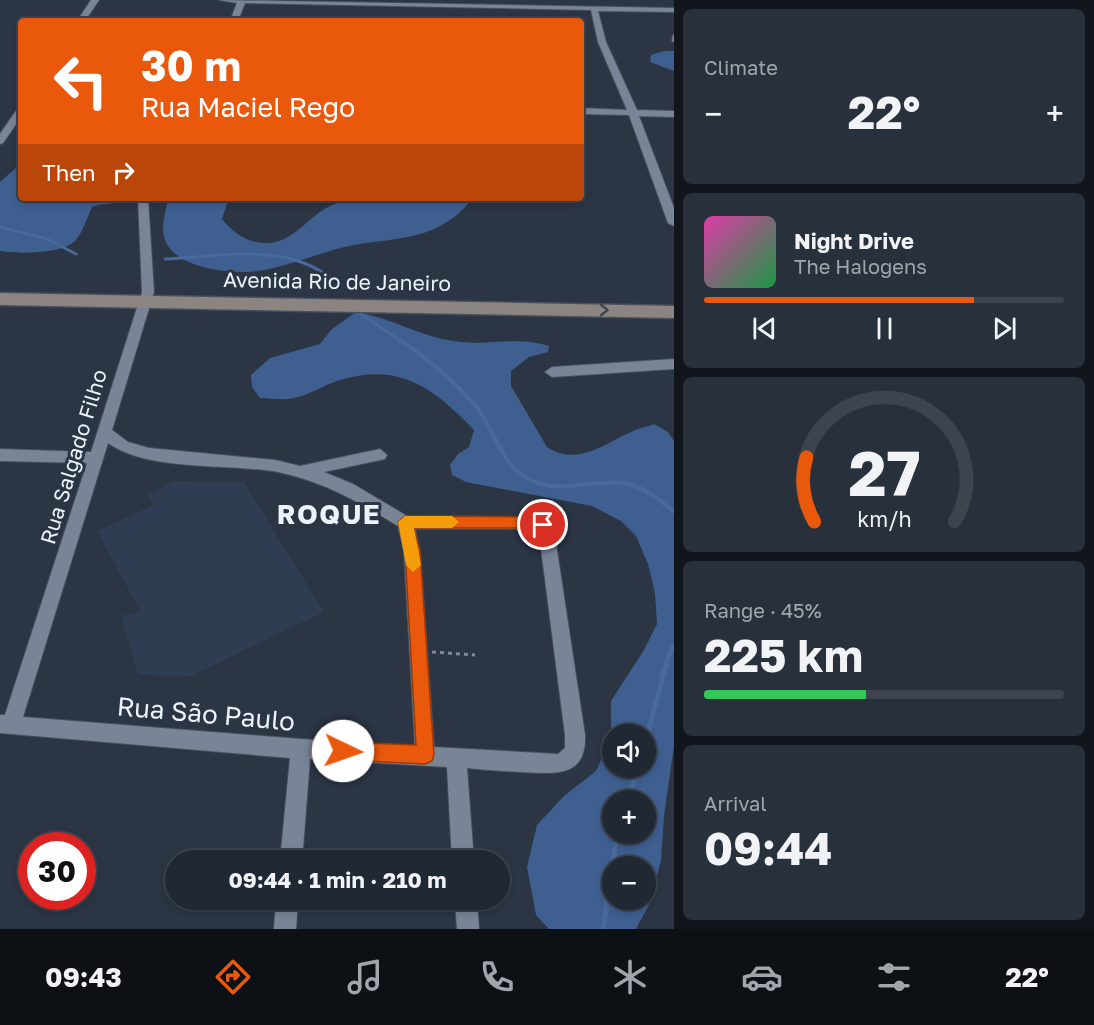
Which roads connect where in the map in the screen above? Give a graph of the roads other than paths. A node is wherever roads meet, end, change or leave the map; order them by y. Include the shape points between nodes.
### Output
1 (95, 0) edge
2 (223, 0) edge
3 (242, 0) edge
4 (414, 6) edge
5 (594, 8) junction
6 (674, 10) edge
7 (83, 18) edge
8 (235, 18) edge
9 (674, 36) edge
10 (674, 41) edge
11 (584, 111) edge
12 (633, 113) junction
13 (18, 114) edge
14 (674, 114) edge
15 (0, 119) edge
16 (14, 119) junction
17 (0, 141) edge
18 (143, 201) edge
19 (674, 223) edge
20 (0, 288) edge
21 (146, 297) junction
22 (674, 297) edge
23 (0, 299) edge
24 (674, 312) edge
25 (674, 364) edge
26 (552, 372) dead end
27 (104, 432) junction
28 (0, 455) edge
29 (380, 455) dead end
30 (95, 458) junction
31 (299, 471) junction
32 (405, 522) junction
33 (5, 724) edge
34 (301, 749) junction
35 (425, 755) junction
36 (456, 757) junction
37 (292, 850) edge
38 (462, 850) edge
39 (286, 910) edge
40 (467, 910) edge
41 (285, 929) edge
42 (468, 929) edge

1 - 7 street
2 - 3 street
3 - 4 street
3 - 8 street
4 - 5 street
5 - 6 street
5 - 12 street via 602,42
9 - 10 lane
11 - 12 street
12 - 14 street
12 - 19 street
13 - 16 street
15 - 16 street
16 - 17 street
18 - 21 street, Rua Salgado Filho
20 - 21 main road, Avenida Rio de Janeiro
21 - 22 main road, Avenida Rio de Janeiro
21 - 23 main road, Avenida Rio de Janeiro
21 -> 24 main road, Avenida Rio de Janeiro
21 - 27 street, Rua Salgado Filho
25 - 26 street
27 - 30 street, Rua Salgado Filho
27 - 31 street via 123,446 149,454
28 - 30 street
29 - 31 street
30 - 33 street, Rua Salgado Filho via 39,643
31 - 32 street via 348,488
32 - 35 street via 412,551
32 - 36 street, Rua São Paulo via 534,522 543,525 549,535 575,735 573,756 559,764
33 - 34 street, Rua São Paulo
34 - 35 street, Rua São Paulo
34 - 37 street
35 - 36 street, Rua São Paulo
36 - 38 street
39 - 41 street
40 - 42 street

